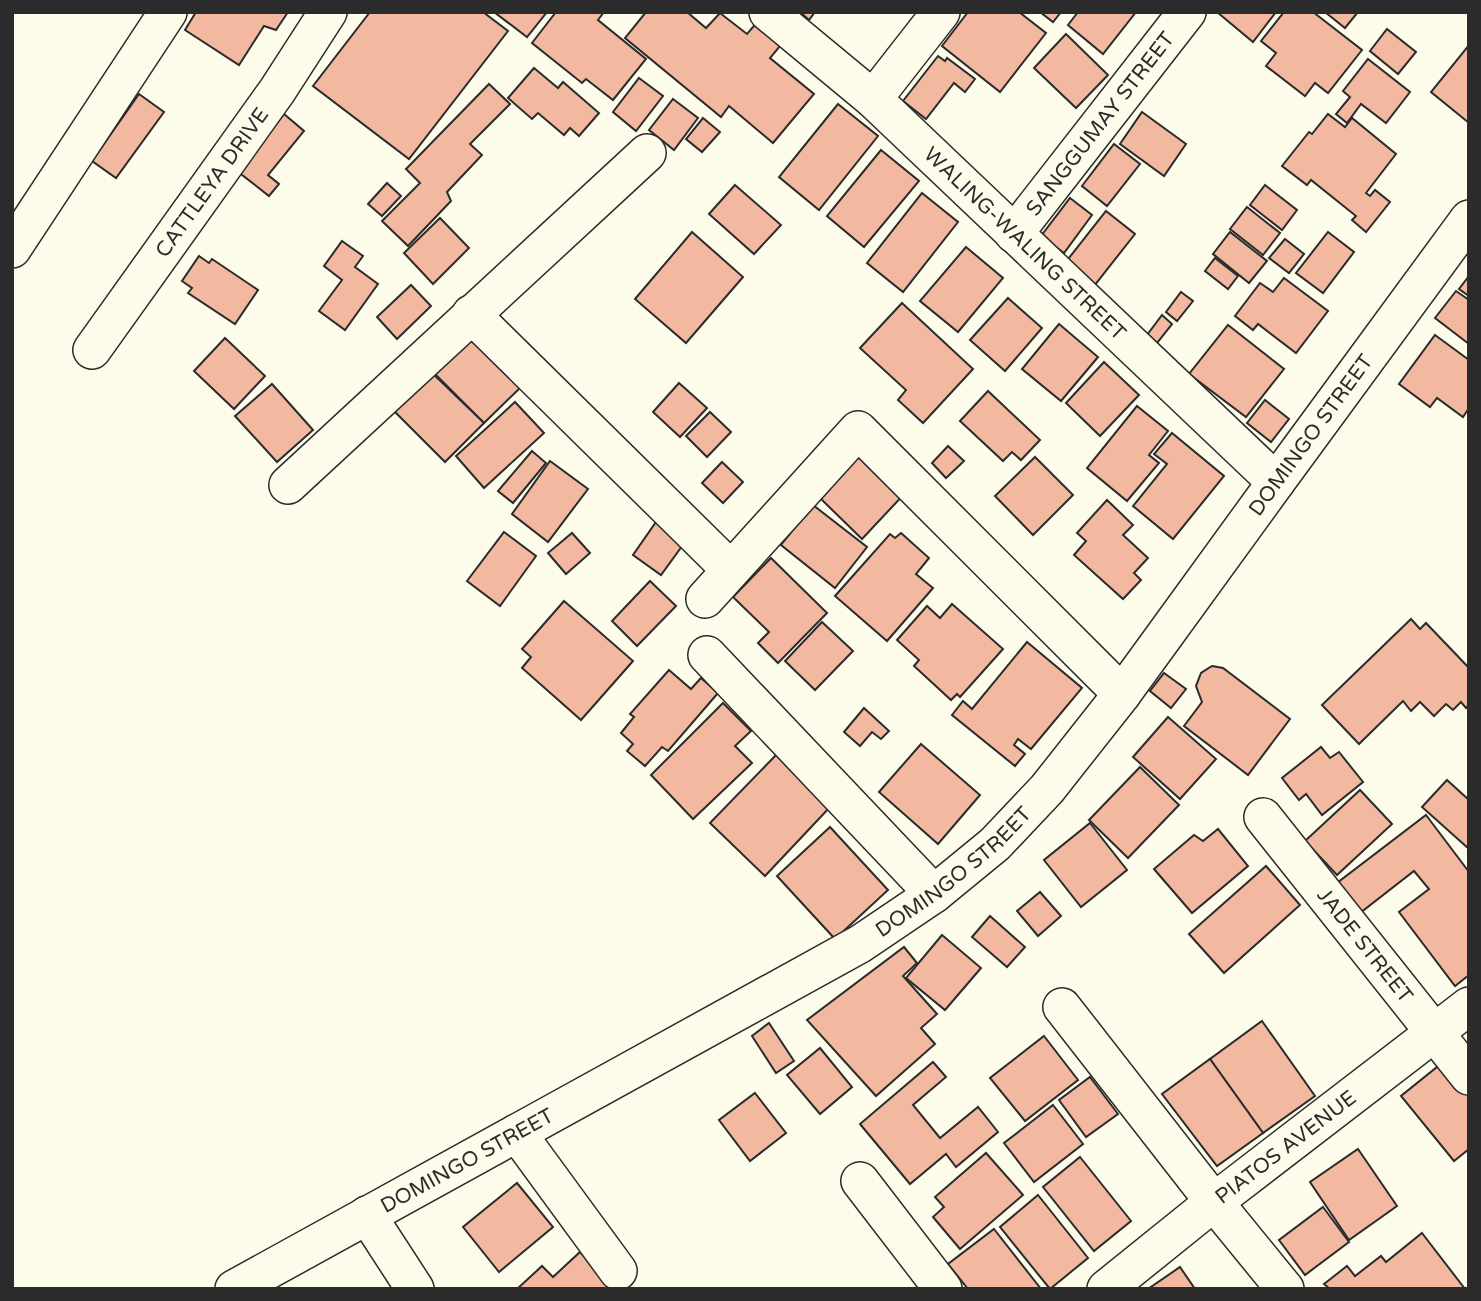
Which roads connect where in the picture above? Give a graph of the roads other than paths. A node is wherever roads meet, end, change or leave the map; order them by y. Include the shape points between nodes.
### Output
1 (168, 12) edge
2 (328, 12) edge
3 (768, 12) edge
4 (941, 12) edge
5 (1187, 12) edge
6 (873, 99) junction
7 (647, 153) dead end
8 (1469, 219) edge
9 (1014, 234) junction
10 (12, 248) edge
11 (471, 314) junction
12 (92, 351) dead end
13 (1276, 482) junction
14 (288, 485) dead end
15 (732, 570) junction
16 (705, 599) dead end
17 (707, 655) dead end
18 (1122, 694) junction
19 (1263, 817) dead end
20 (934, 894) junction
21 (1469, 1006) edge
22 (1062, 1007) dead end
23 (1435, 1032) junction
24 (1469, 1076) edge
25 (517, 1133) junction
26 (860, 1181) dead end
27 (1214, 1202) junction
28 (367, 1214) junction
29 (618, 1271) dead end
30 (234, 1289) edge
31 (415, 1289) edge
32 (943, 1289) edge
33 (1105, 1289) edge
34 (1285, 1289) edge

1 - 10 street
2 - 12 street, CATTLEYA DRIVE via 278,91
3 - 6 street, WALING-WALING STREET
4 - 6 street
5 - 9 street, SANGGUMAY STREET
6 - 9 street, WALING-WALING STREET
7 - 11 street
8 - 13 street, DOMINGO STREET
9 - 13 street, WALING-WALING STREET
11 - 14 street
11 - 15 street
13 - 18 street, DOMINGO STREET
15 - 16 street
15 - 18 street via 858,430
17 - 20 street
18 - 20 street, DOMINGO STREET via 1004,835
19 - 23 street, JADE STREET
20 - 25 street, DOMINGO STREET via 860,944
21 - 23 street, PIATOS AVENUE
22 - 27 street
23 - 24 street, JADE STREET
23 - 27 street, PIATOS AVENUE
25 - 28 street, DOMINGO STREET
25 - 29 street
26 - 32 street
27 - 33 street, PIATOS AVENUE
27 - 34 street
28 - 30 street, DOMINGO STREET
28 - 31 street

